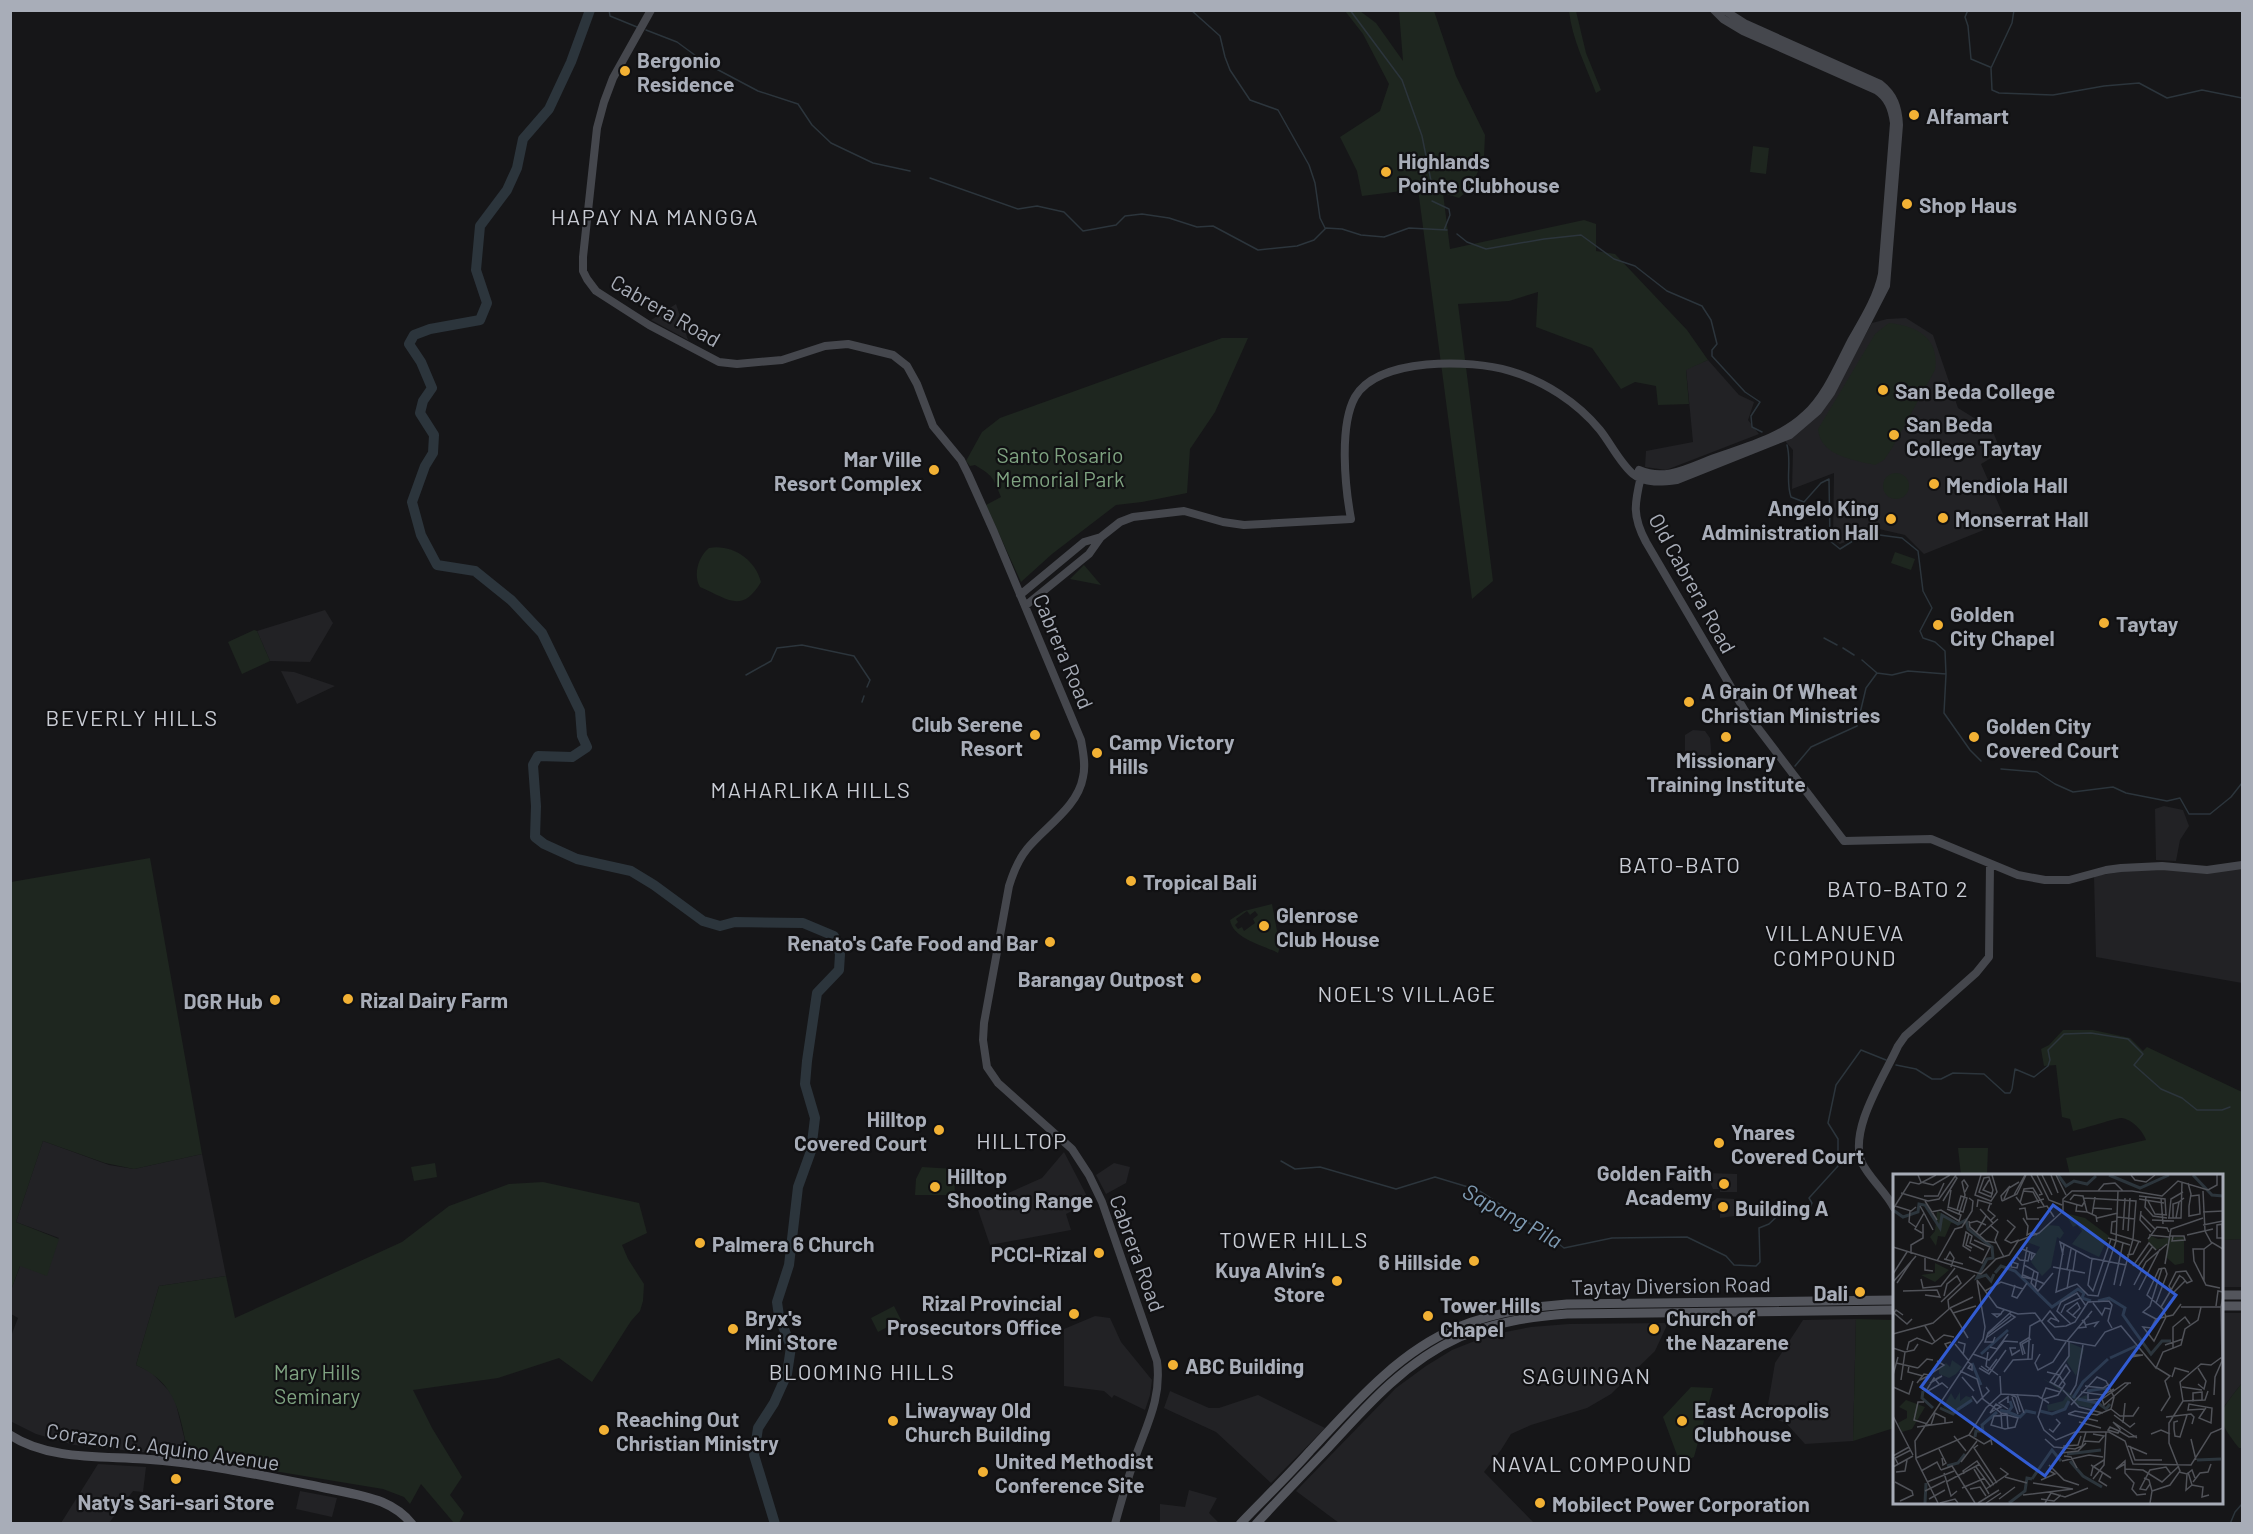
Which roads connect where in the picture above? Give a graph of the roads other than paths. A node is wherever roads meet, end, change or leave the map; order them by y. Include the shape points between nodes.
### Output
1 (651, 10) edge
2 (1714, 10) edge
3 (1724, 10) edge
4 (1877, 299) junction
5 (1641, 475) junction
6 (1101, 537) junction
7 (1044, 576) junction
8 (1051, 586) junction
9 (1020, 595) junction
10 (1025, 606) junction
11 (1990, 864) junction
12 (2242, 865) edge
13 (1893, 1207) edge
14 (2223, 1295) edge
15 (2242, 1295) edge
16 (1893, 1300) edge
17 (2223, 1306) edge
18 (2242, 1306) edge
19 (1893, 1310) edge
20 (1452, 1336) junction
21 (10, 1435) edge
22 (1290, 1473) junction
23 (1298, 1480) junction
24 (412, 1524) edge
25 (1115, 1524) edge
26 (1240, 1524) edge
27 (1256, 1524) edge

1 - 9 street, Cabrera Road via 613,78 597,128 584,240 587,279 614,304 719,362 782,360 825,346 848,344 893,355 912,373 933,426 961,460
2 - 4 street via 1743,31 1876,90 1891,107 1894,123
3 - 4 street via 1746,24 1880,84 1897,104 1899,124 1888,278
4 - 5 street via 1831,393 1800,428 1773,443 1677,480 1663,482
5 - 6 street via 1632,474 1584,413 1531,378 1477,364 1421,365 1376,379 1354,399 1344,453 1351,519 1244,525 1173,511 1133,517
5 - 11 street, Old Cabrera Road via 1634,510 1646,542 1740,704 1841,838 1931,839
6 - 7 street via 1084,542
6 - 8 street via 1093,550
7 - 8 street
7 - 9 street
8 - 10 street
9 - 10 street, Cabrera Road
10 - 25 street, Cabrera Road via 1077,728 1084,776 1067,808 1026,850 1016,866 1009,886 983,1040 987,1067 998,1083 1072,1149 1084,1167 1102,1202 1157,1361 1156,1402
11 - 12 street, Old Cabrera Road via 2045,880 2068,880 2121,868 2207,870
11 - 13 street via 1989,957 1905,1036 1860,1128 1863,1164
14 - 15 main road
16 - 20 main road, Taytay Diversion Road via 1529,1307 1499,1313
17 - 18 main road
19 - 20 main road, Taytay Diversion Road via 1530,1317
20 - 22 main road, Taytay Diversion Road via 1425,1345 1389,1371
20 - 23 main road, Taytay Diversion Road via 1379,1393
21 - 24 main road, Corazon C. Aquino Avenue via 34,1447 63,1453 184,1463 358,1495 386,1504
22 - 23 main road
22 - 26 main road, Taytay Diversion Road
23 - 27 main road, Taytay Diversion Road

